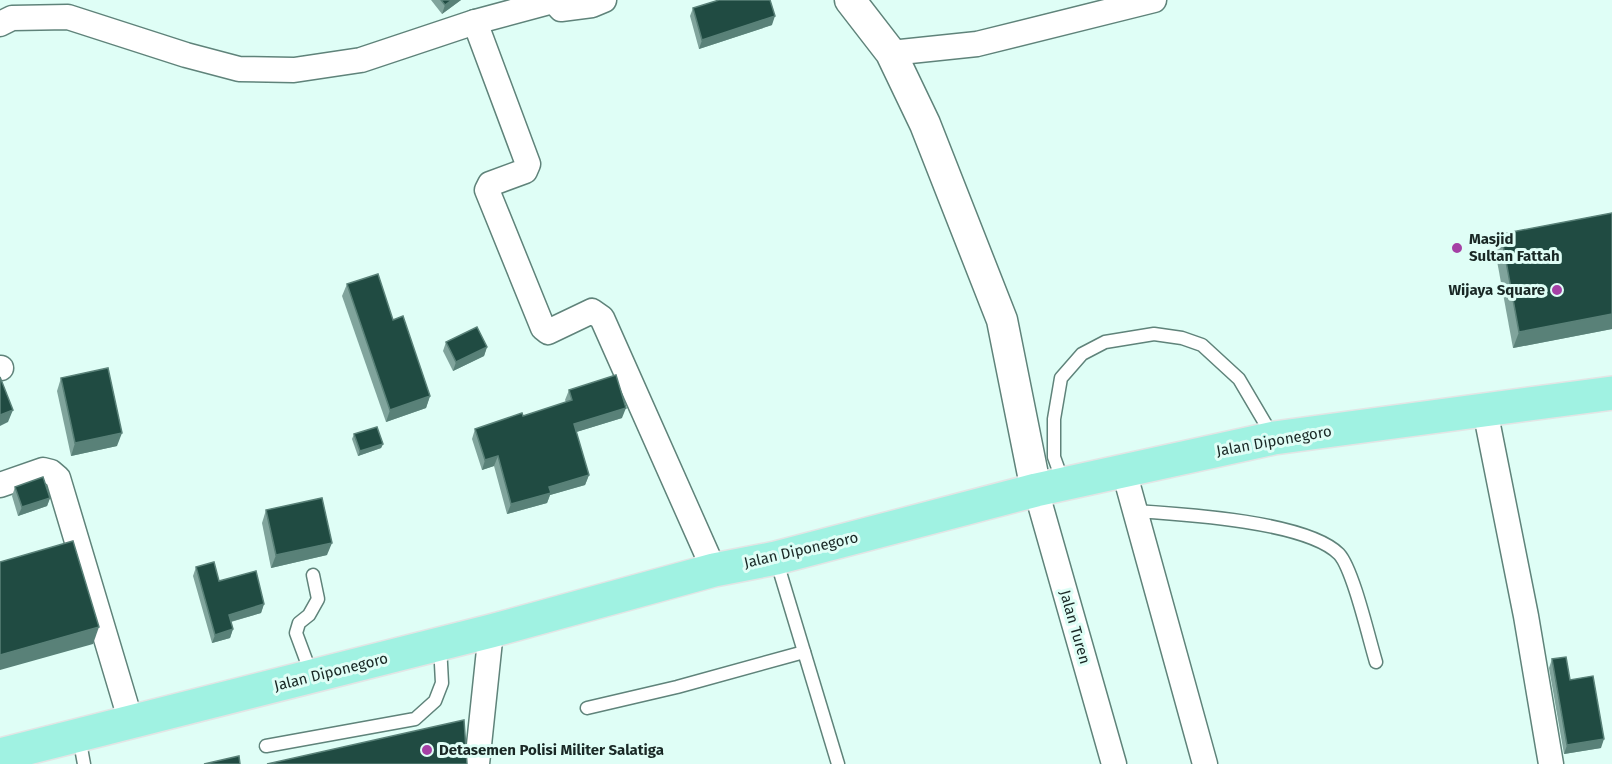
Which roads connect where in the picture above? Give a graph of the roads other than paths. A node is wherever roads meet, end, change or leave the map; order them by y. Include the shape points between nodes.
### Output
1 (604, 0) edge
2 (850, 0) edge
3 (1154, 0) edge
4 (553, 1) edge
5 (475, 22) junction
6 (0, 24) edge
7 (891, 52) junction
8 (1612, 393) edge
9 (1485, 410) junction
10 (1274, 438) junction
11 (1124, 471) junction
12 (0, 485) edge
13 (1050, 488) junction
14 (1134, 511) junction
15 (776, 558) junction
16 (714, 570) junction
17 (313, 575) dead end
18 (491, 631) junction
19 (440, 644) junction
20 (804, 652) junction
21 (1376, 662) dead end
22 (313, 677) junction
23 (587, 708) dead end
24 (131, 722) junction
25 (266, 746) dead end
26 (81, 750) edge
27 (0, 755) edge
28 (477, 764) edge
29 (838, 764) edge
30 (1114, 764) edge
31 (1205, 764) edge
32 (1551, 764) edge

1 - 4 street via 561,9
2 - 7 street
3 - 7 street via 977,44
4 - 5 street
5 - 6 street via 361,60 263,71 186,55 68,17 12,18
5 - 16 street via 528,164 525,171 490,184 487,190 543,328 549,332 592,311 602,318
7 - 13 street via 925,124 1002,320
8 - 9 main road, Jalan Diponegoro
9 - 10 main road, Jalan Diponegoro
9 - 32 street
10 - 11 main road, Jalan Diponegoro
10 - 13 lane via 1239,379 1202,345 1154,334 1105,342 1082,354 1061,378
11 - 13 main road, Jalan Diponegoro
11 - 14 street
12 - 24 street via 43,470 58,478
13 - 15 main road, Jalan Diponegoro
13 - 30 street, Jalan Turen
14 - 21 lane via 1209,515 1323,542 1340,555 1350,575
14 - 31 street
15 - 16 main road, Jalan Diponegoro
15 - 20 lane
16 - 18 main road, Jalan Diponegoro
17 - 22 lane via 318,599 309,615 298,623 296,633
18 - 19 main road, Jalan Diponegoro
18 - 28 street
19 - 22 main road, Jalan Diponegoro
19 - 25 lane via 442,683 435,701 415,719
20 - 23 lane
20 - 29 lane
22 - 24 main road, Jalan Diponegoro
24 - 26 main road, Jalan Diponegoro
26 - 27 main road, Jalan Diponegoro

